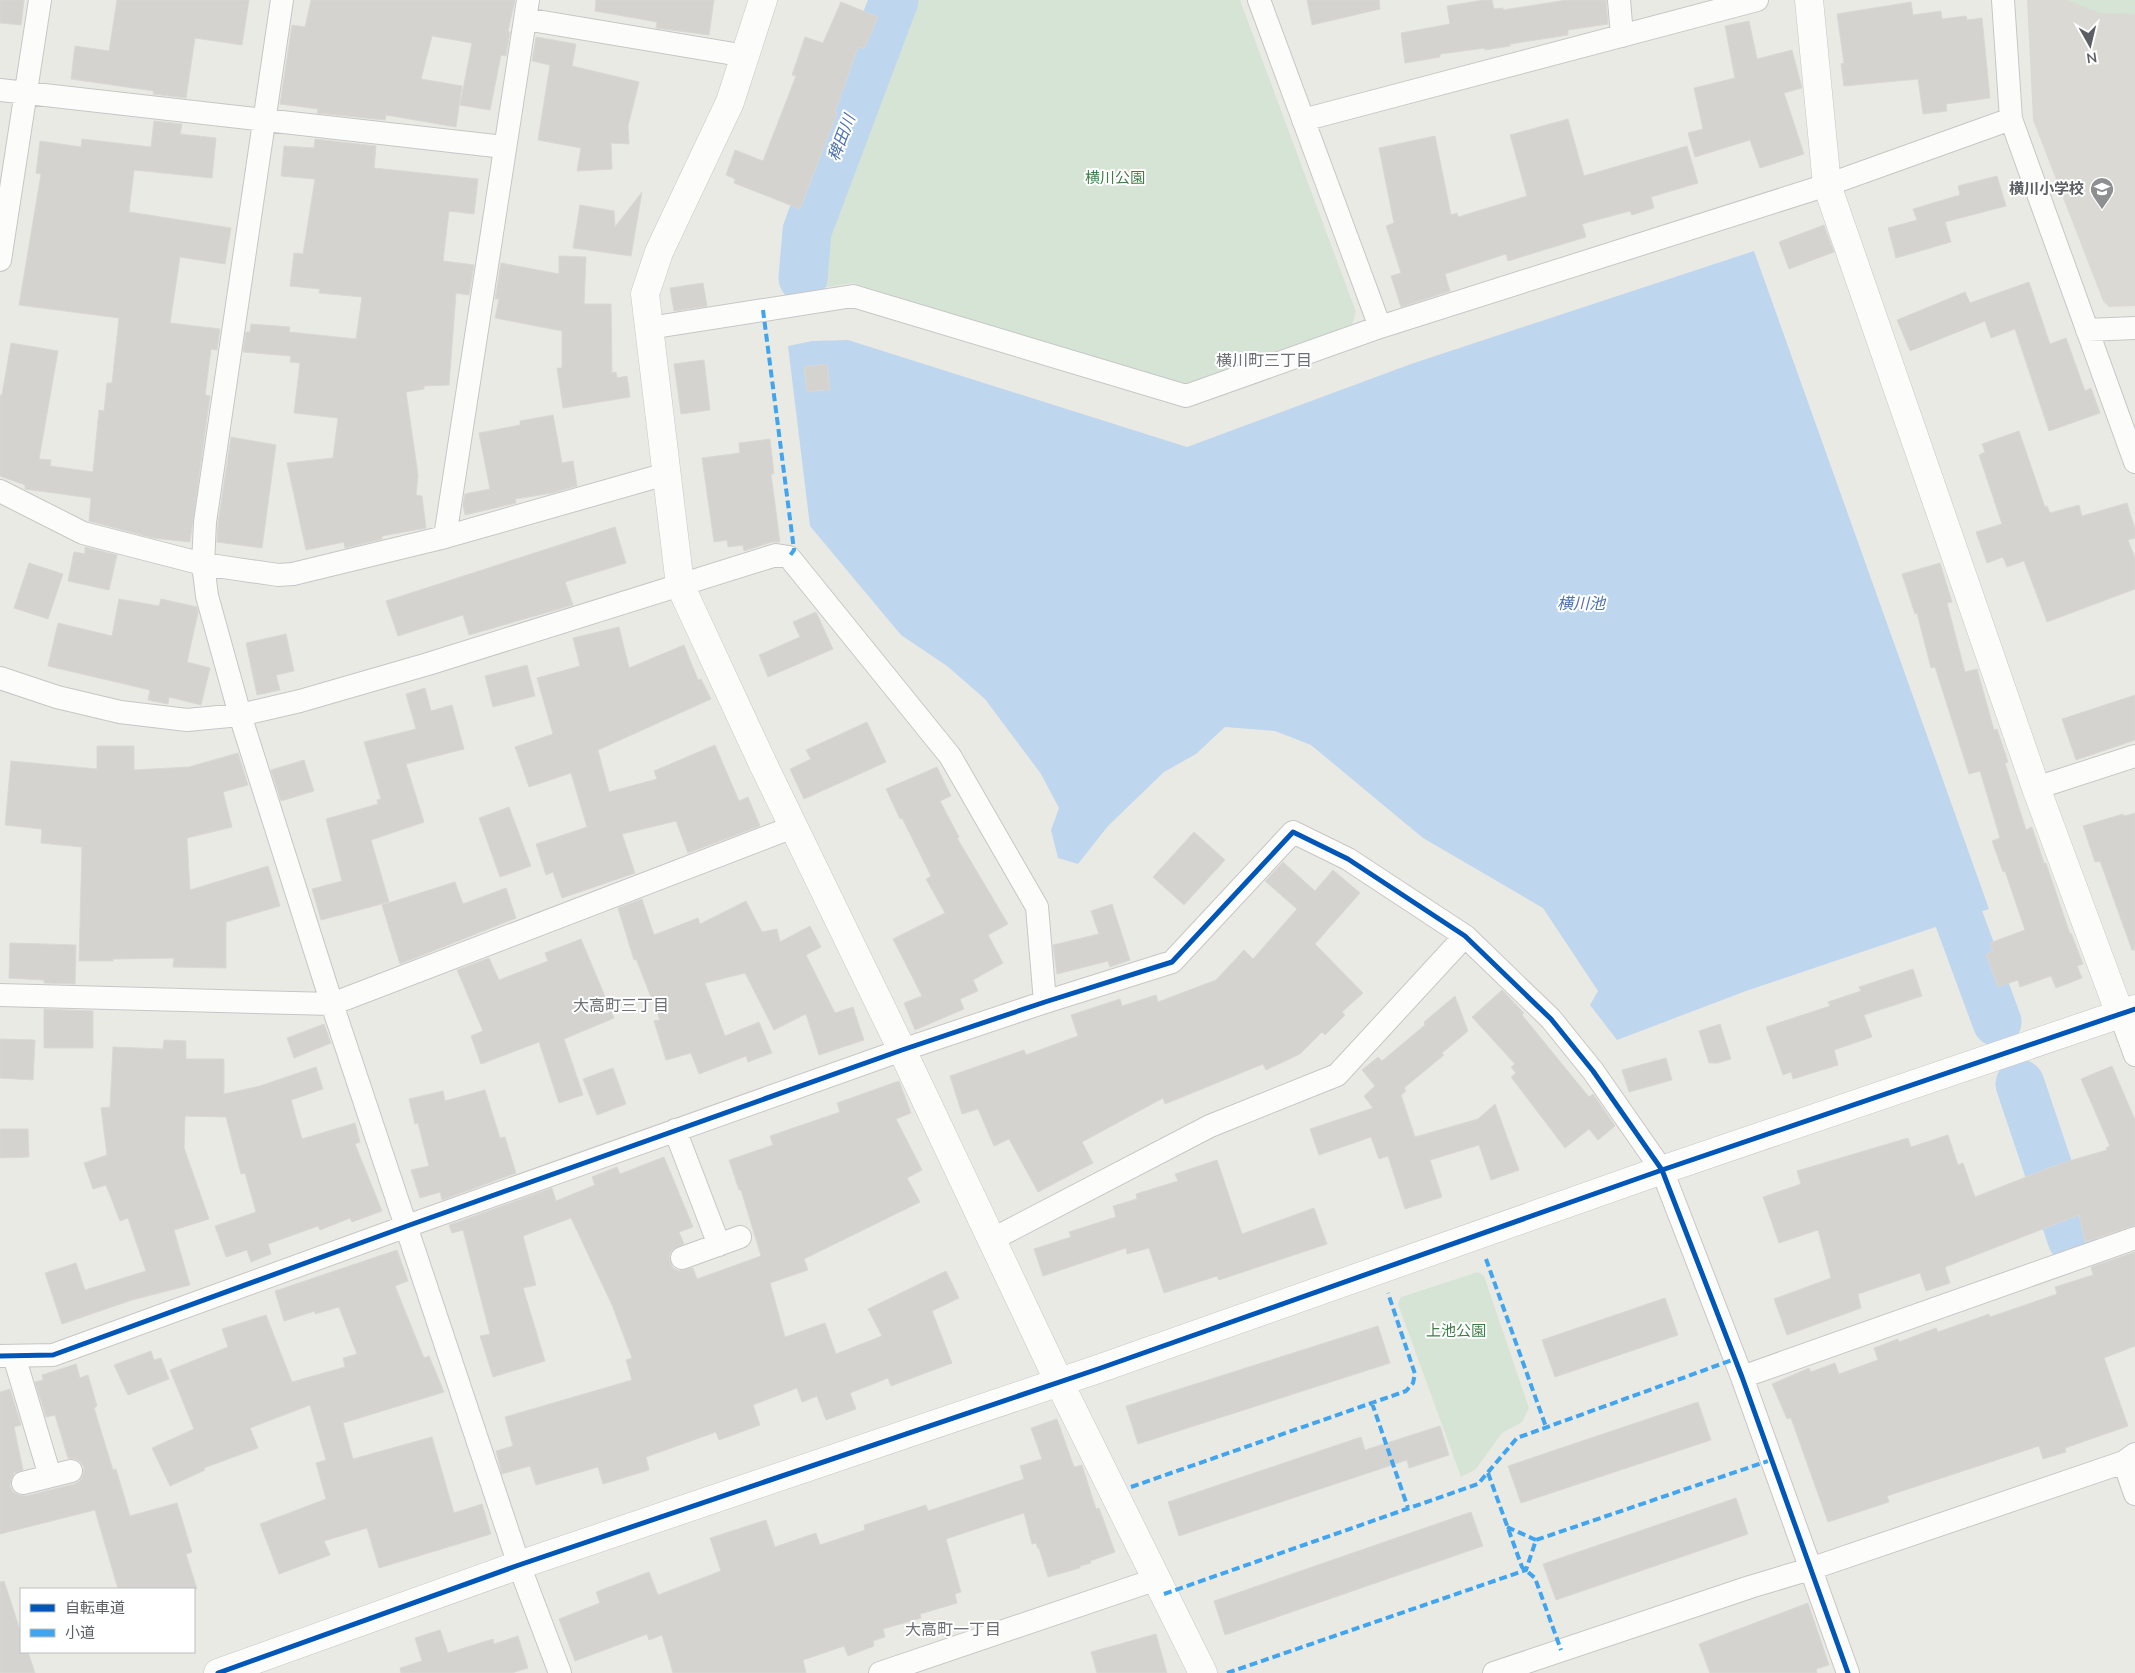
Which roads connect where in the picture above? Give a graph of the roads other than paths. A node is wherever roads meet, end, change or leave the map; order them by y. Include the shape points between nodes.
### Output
1 (40, 0) edge
2 (282, 0) edge
3 (763, 0) edge
4 (1259, 0) edge
5 (1619, 0) edge
6 (1757, 0) edge
7 (1809, 0) edge
8 (2003, 0) edge
9 (526, 9) edge
10 (1622, 36) junction
11 (746, 56) junction
12 (0, 90) edge
13 (27, 93) junction
14 (2011, 119) junction
15 (264, 120) junction
16 (1304, 120) junction
17 (504, 147) junction
18 (1827, 185) junction
19 (0, 260) edge
20 (1380, 327) junction
21 (649, 328) junction
22 (2135, 328) edge
23 (2087, 330) junction
24 (2135, 462) edge
25 (666, 474) junction
26 (0, 491) edge
27 (445, 537) junction
28 (203, 564) junction
29 (680, 585) junction
30 (0, 678) edge
31 (240, 715) junction
32 (2135, 756) edge
33 (2036, 788) junction
34 (794, 827) junction
35 (1464, 936) junction
36 (0, 996) edge
37 (1045, 1002) junction
38 (332, 1004) junction
39 (2127, 1012) edge
40 (902, 1050) junction
41 (2135, 1055) edge
42 (674, 1130) junction
43 (1662, 1170) junction
44 (407, 1226) junction
45 (2135, 1238) edge
46 (993, 1239) junction
47 (682, 1258) dead end
48 (7, 1356) edge
49 (1742, 1376) junction
50 (1059, 1382) junction
51 (2129, 1458) edge
52 (24, 1483) dead end
53 (2135, 1494) edge
54 (519, 1565) junction
55 (1810, 1569) junction
56 (1157, 1579) junction
57 (218, 1673) edge
58 (560, 1673) edge
59 (880, 1673) edge
60 (1203, 1673) edge
61 (1494, 1673) edge
62 (1848, 1673) edge

1 - 13 street
2 - 15 street
3 - 11 street
4 - 16 street
5 - 10 street
6 - 10 street
7 - 18 street
8 - 14 street
9 - 11 street
9 - 17 street
10 - 16 street
11 - 21 street via 730,102 659,252 645,294
12 - 13 street
13 - 15 street
13 - 19 street
14 - 18 street
14 - 23 street
15 - 17 street
15 - 28 street via 205,522
16 - 20 street
17 - 27 street
18 - 20 street
18 - 33 street
20 - 21 street via 1186,396 853,296
21 - 25 street
22 - 23 street
23 - 24 street
25 - 27 street
25 - 29 street
26 - 28 street via 83,533
27 - 28 street via 293,574 278,575
28 - 31 street via 206,596
29 - 31 street via 419,667
29 - 34 street
29 - 37 street via 776,555 789,557 950,756 1036,907
30 - 31 street via 120,712 187,720
31 - 38 street
32 - 33 street
33 - 39 street
34 - 38 street
34 - 40 street
35 - 37 street via 1348,859 1293,832 1172,962
35 - 43 street via 1551,1019 1593,1071
35 - 46 street via 1337,1075 1210,1126
36 - 38 street
37 - 40 street
38 - 44 street
39 - 41 street
39 - 43 street
40 - 42 street
40 - 46 street
42 - 44 street
42 - 47 street via 730,1241
43 - 49 street
43 - 50 street
44 - 48 street via 53,1355
44 - 54 street
45 - 49 street
46 - 50 street
48 - 52 street via 61,1474
49 - 55 street
50 - 54 street
50 - 56 street
51 - 53 street
51 - 55 street
54 - 57 street
54 - 58 street
55 - 61 street
55 - 62 street
56 - 59 street
56 - 60 street

